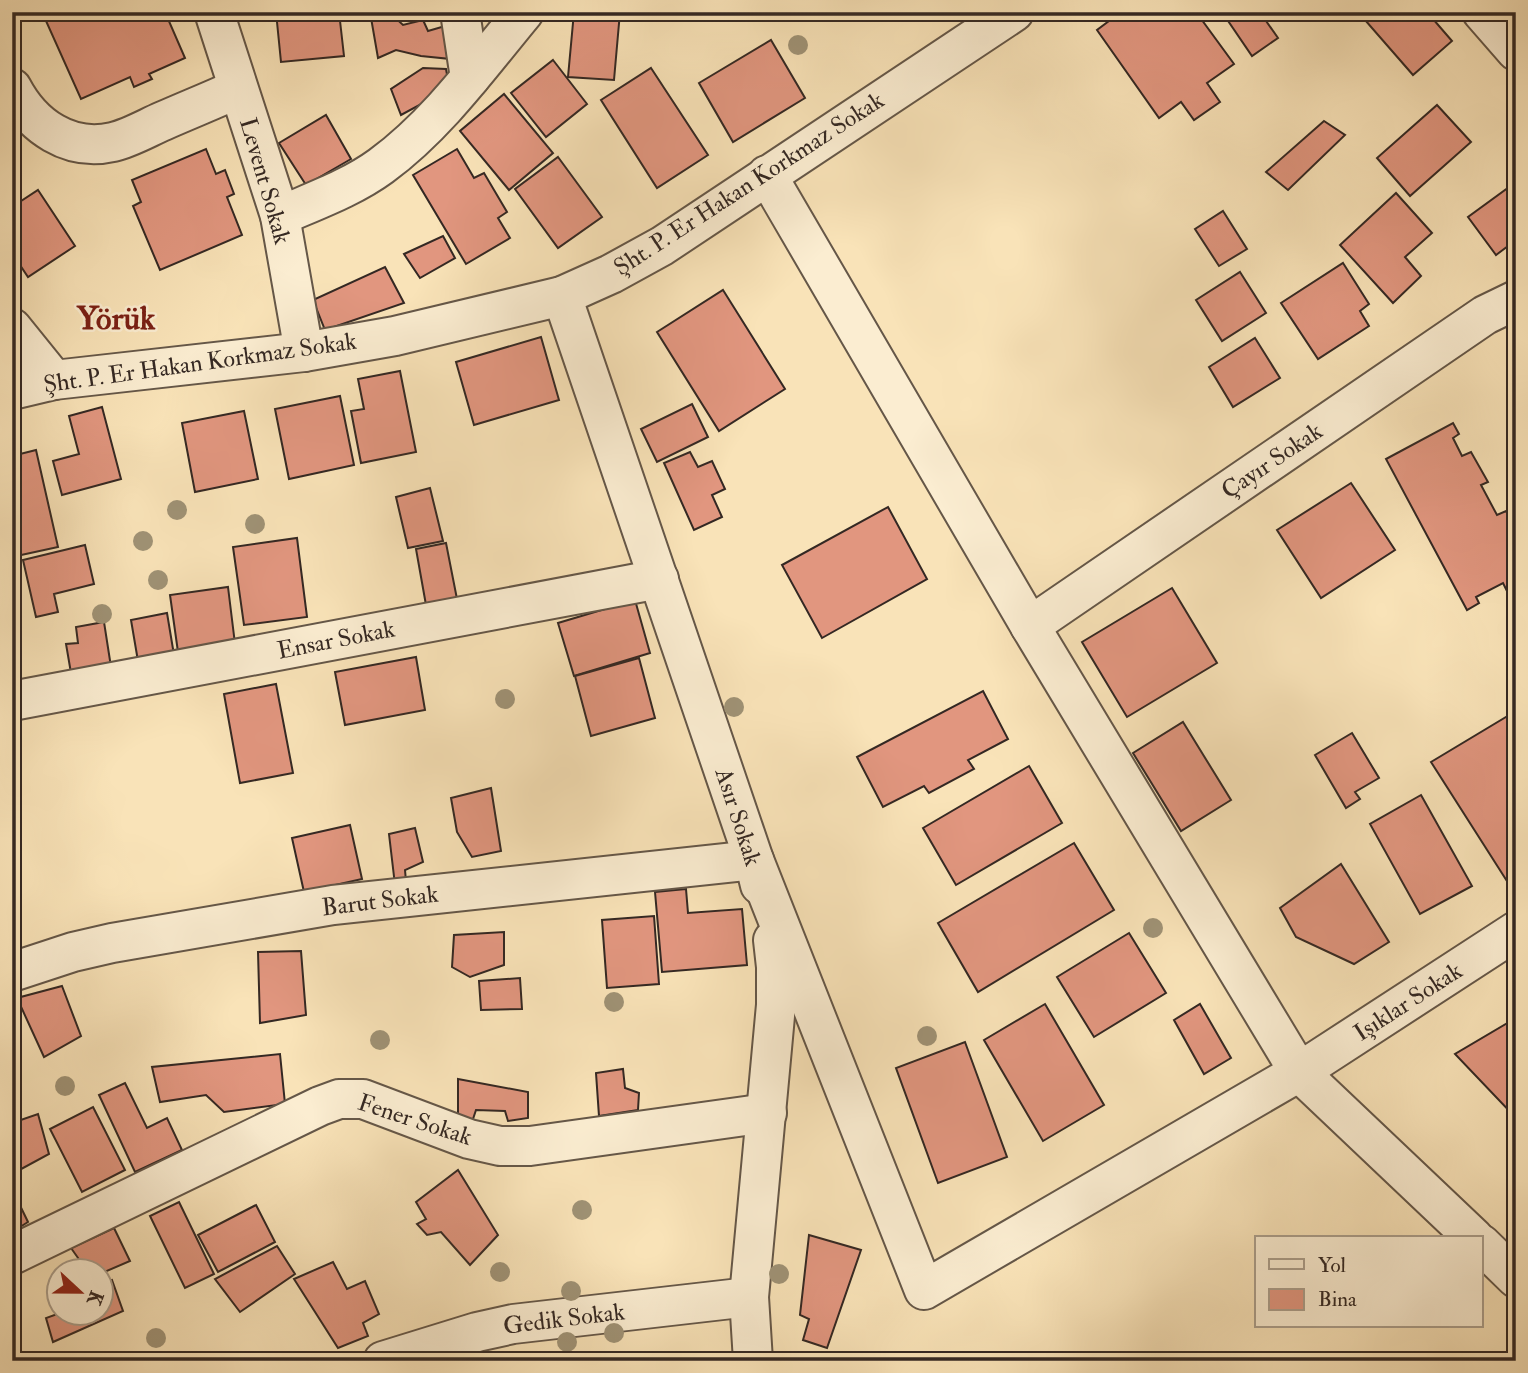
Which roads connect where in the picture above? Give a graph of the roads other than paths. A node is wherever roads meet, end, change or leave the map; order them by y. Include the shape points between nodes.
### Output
1 (214, 12) edge
2 (460, 12) edge
3 (524, 12) edge
4 (1014, 12) edge
5 (1482, 12) edge
6 (1516, 51) edge
7 (470, 78) junction
8 (12, 88) edge
9 (237, 89) junction
10 (767, 175) junction
11 (280, 216) junction
12 (562, 296) junction
13 (1506, 315) edge
14 (12, 328) edge
15 (304, 352) junction
16 (54, 380) junction
17 (12, 390) edge
18 (659, 579) junction
19 (1030, 626) junction
20 (12, 701) edge
21 (754, 860) junction
22 (1516, 931) edge
23 (18, 960) edge
24 (1299, 1072) junction
25 (767, 1113) junction
26 (1472, 1236) edge
27 (1482, 1245) edge
28 (12, 1255) edge
29 (1516, 1278) edge
30 (749, 1297) junction
31 (383, 1361) edge
32 (753, 1361) edge

1 - 9 street, Levent Sokak
2 - 7 street
3 - 7 street
4 - 10 street, Şht. P. Er Hakan Korkmaz Sokak
5 - 6 street
7 - 11 street via 381,166
8 - 9 street via 46,130 70,141 93,144 124,138
9 - 11 street, Levent Sokak
10 - 12 street, Şht. P. Er Hakan Korkmaz Sokak via 662,246
10 - 19 street
11 - 15 street, Levent Sokak
12 - 15 street, Şht. P. Er Hakan Korkmaz Sokak via 395,336
12 - 18 street, Asır Sokak
13 - 19 street, Çayır Sokak
14 - 16 street
15 - 16 street, Şht. P. Er Hakan Korkmaz Sokak
16 - 17 street, Şht. P. Er Hakan Korkmaz Sokak
18 - 20 street, Ensar Sokak
18 - 21 street, Asır Sokak
19 - 24 street
21 - 23 street, Barut Sokak via 332,905
21 - 24 street, Işıklar Sokak via 924,1290
21 - 25 street, Asır Sokak via 776,967
22 - 24 street, Işıklar Sokak
24 - 26 street
25 - 28 street, Fener Sokak via 530,1146 500,1146 469,1139 363,1098 339,1099
25 - 30 street, Asır Sokak
27 - 29 street
30 - 31 street, Gedik Sokak via 513,1324
30 - 32 street, Asır Sokak

